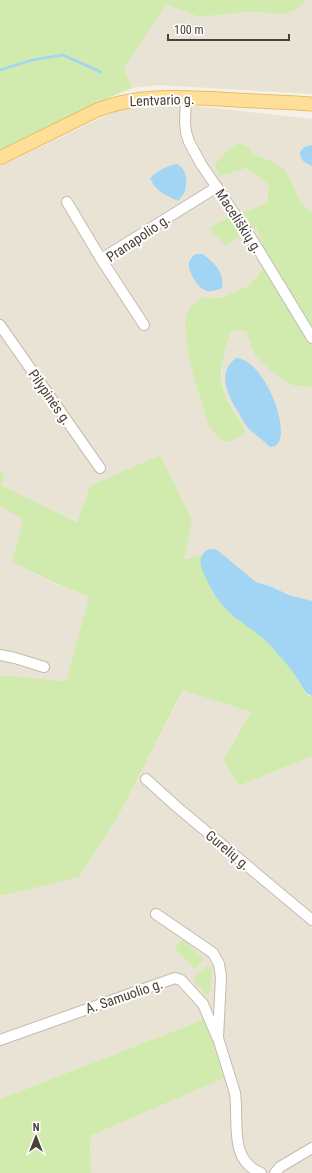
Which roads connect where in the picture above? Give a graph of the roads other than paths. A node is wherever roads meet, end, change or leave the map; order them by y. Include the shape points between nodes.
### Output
1 (186, 98) junction
2 (312, 104) edge
3 (0, 158) edge
4 (217, 187) junction
5 (67, 202) dead end
6 (101, 259) junction
7 (0, 325) edge
8 (144, 326) dead end
9 (312, 338) edge
10 (100, 468) dead end
11 (0, 655) edge
12 (44, 667) dead end
13 (146, 779) dead end
14 (156, 914) dead end
15 (312, 920) edge
16 (218, 1038) junction
17 (0, 1040) edge
18 (312, 1148) edge
19 (260, 1173) edge
20 (275, 1173) edge

1 - 2 main road, Lentvario g.
1 - 3 main road, Lentvario g. via 148,98 113,104
1 - 4 street, Maceliškių g. via 185,122 189,142
4 - 6 street, Pranapolio g.
4 - 9 street, Maceliškių g.
5 - 6 street
6 - 8 street, Pranapolio g.
7 - 10 street, Pilypinės g.
11 - 12 street
13 - 15 street, Gurelių g.
14 - 16 street via 213,952 219,964 221,977
16 - 17 street, A. Samuolio g. via 203,1004 181,980 175,978
16 - 19 street via 235,1093 236,1137 239,1148 249,1166
18 - 20 street via 280,1167

